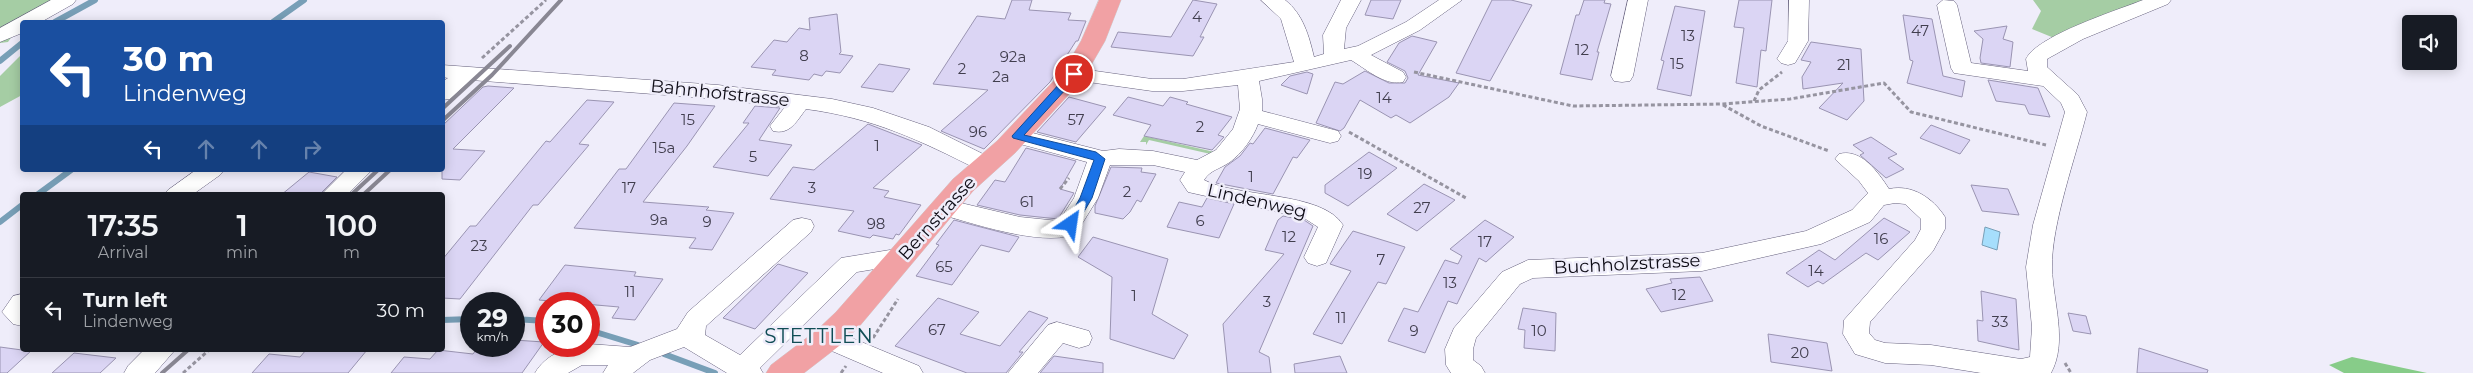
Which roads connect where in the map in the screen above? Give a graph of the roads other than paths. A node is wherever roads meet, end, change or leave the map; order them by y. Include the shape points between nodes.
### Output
1 (66, 0) edge
2 (1110, 0) edge
3 (1271, 0) edge
4 (1351, 0) edge
5 (1638, 0) edge
6 (1799, 0) edge
7 (2161, 0) edge
8 (1947, 5) dead end
9 (1448, 10) edge
10 (34, 20) edge
11 (1345, 56) junction
12 (1788, 58) road end
13 (1304, 66) junction
14 (445, 71) edge
15 (466, 72) junction
16 (1074, 74) junction
17 (1403, 74) road end
18 (1622, 76) dead end
19 (1247, 77) junction
20 (2050, 81) junction
21 (445, 91) edge
22 (801, 101) junction
23 (1251, 115) junction
24 (781, 126) dead end
25 (1017, 136) junction
26 (1330, 136) road end
27 (1100, 159) junction
28 (1847, 159) road end
29 (986, 165) junction
30 (1200, 168) junction
31 (209, 172) edge
32 (358, 172) edge
33 (180, 192) edge
34 (336, 192) edge
35 (1882, 198) junction
36 (944, 207) junction
37 (802, 226) dead end
38 (902, 257) junction
39 (1317, 257) dead end
40 (20, 306) edge
41 (20, 316) edge
42 (690, 336) junction
43 (828, 338) junction
44 (1079, 338) dead end
45 (159, 352) edge
46 (625, 365) edge
47 (746, 371) edge
48 (138, 373) edge
49 (549, 373) edge
50 (782, 373) edge
51 (909, 373) edge
52 (1022, 373) edge
53 (1471, 373) edge

1 - 10 street
2 - 16 main road, Bernstrasse via 1093,41
3 - 13 street via 1285,9 1293,20
4 - 11 street via 1334,31 1331,46
5 - 18 street
6 - 12 street via 1798,41
7 - 20 street via 2042,52 2036,58 2036,68
8 - 20 street via 1962,68
9 - 11 street via 1376,45
11 - 13 street
11 - 17 street
13 - 19 street
14 - 15 street, Bahnhofstrasse
15 - 21 street
15 - 22 street, Bahnhofstrasse
16 - 19 street via 1152,85
16 - 25 main road, Bernstrasse
19 - 23 street, Lindenweg via 1252,90
20 - 35 street via 2075,108 2039,267 2045,327 2041,366 2021,369 1931,355 1885,354 1865,346 1856,334 1857,320 1924,245 1933,229 1933,217 1912,197 1895,194
22 - 24 street
22 - 29 street, Bahnhofstrasse via 865,112 898,123
23 - 26 street
23 - 30 street, Lindenweg via 1248,125 1224,154
25 - 27 street, Lindenweg
25 - 29 main road, Bernstrasse
27 - 30 street, Lindenweg via 1119,156 1153,158
27 - 36 street via 1086,198 1066,228 1044,229
28 - 35 street via 1866,173
29 - 36 main road, Bernstrasse
30 - 39 street, Lindenweg via 1192,180 1196,187 1312,212 1331,225
31 - 33 street
32 - 34 street
35 - 53 street, Buchholzstrasse via 1861,216 1812,238 1702,262 1528,269 1511,278 1463,335 1458,349 1460,365
36 - 38 main road, Bernstrasse
37 - 42 street via 697,319
38 - 43 main road, Bernstrasse
38 - 47 street via 850,264
40 - 41 street via 15,312
42 - 46 street
42 - 47 street
43 - 50 main road, Bernstrasse
43 - 51 street
44 - 52 street via 1057,332
45 - 48 street
46 - 49 street via 581,353

